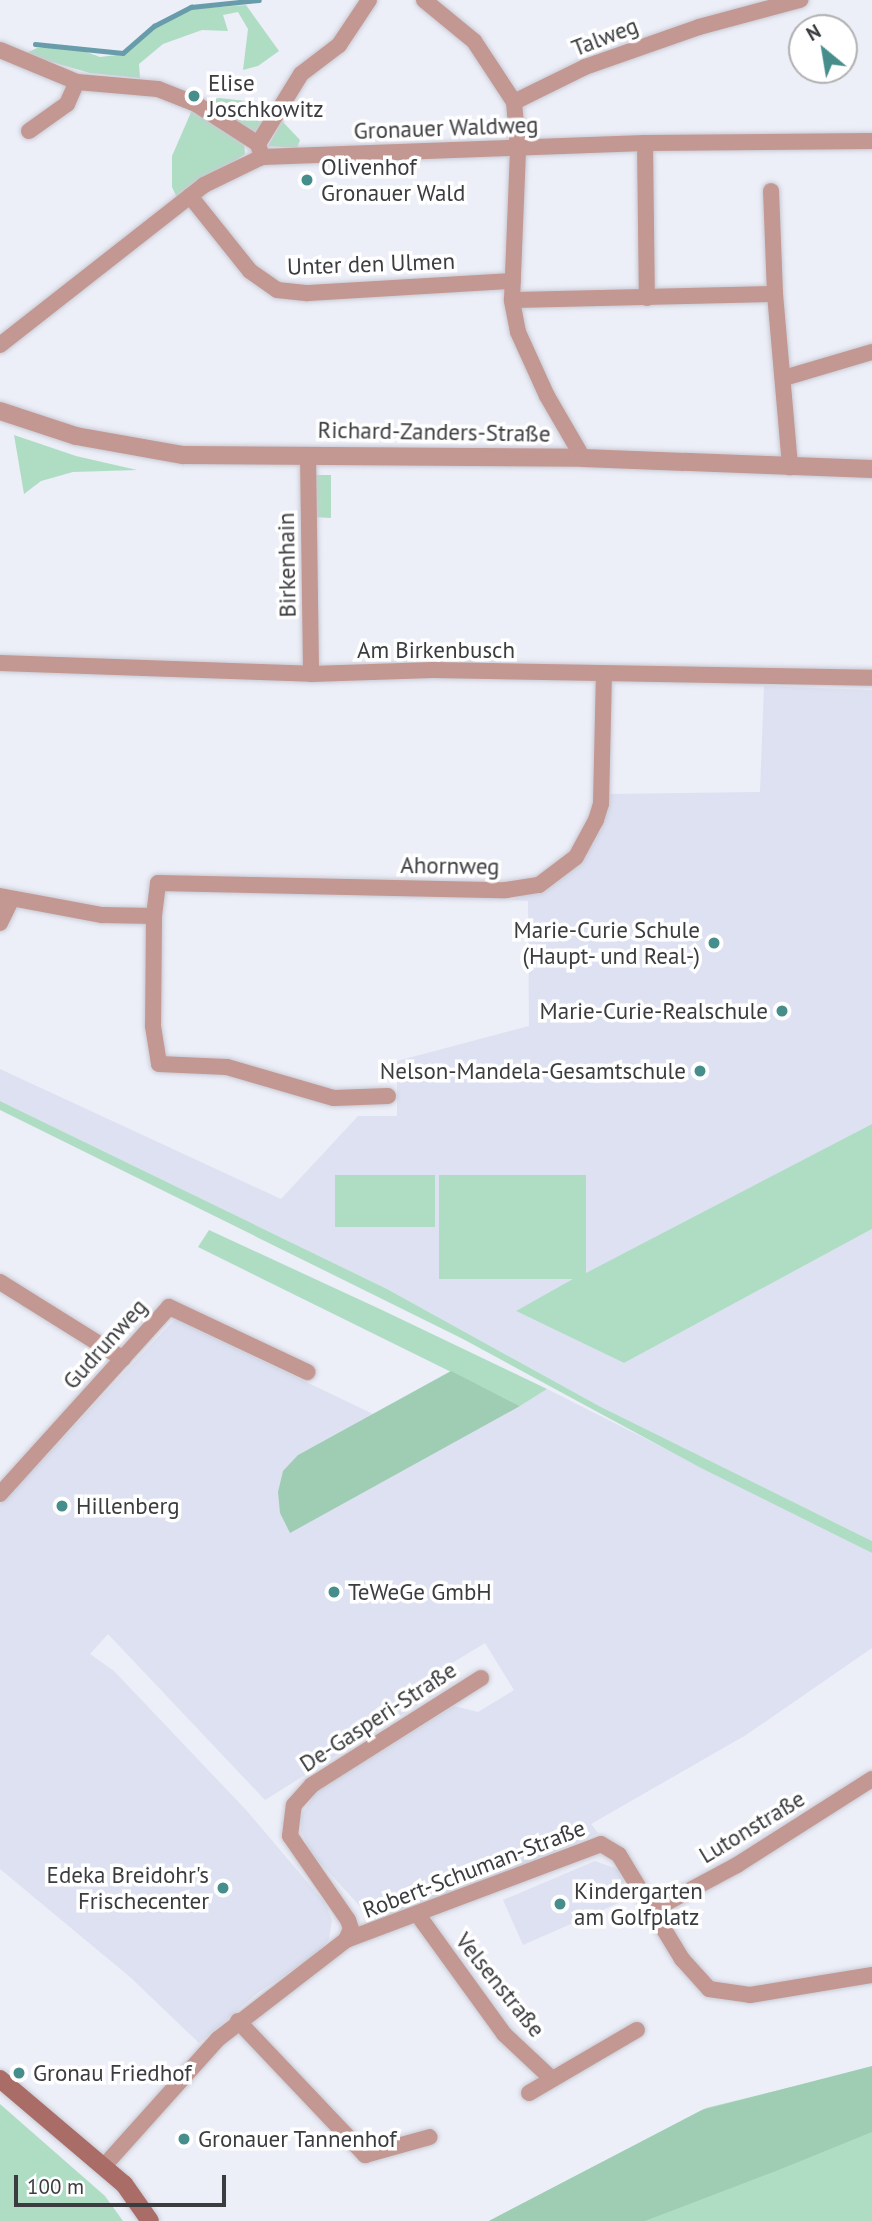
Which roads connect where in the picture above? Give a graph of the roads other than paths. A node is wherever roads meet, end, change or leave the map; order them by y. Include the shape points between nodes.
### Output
1 (369, 0) edge
2 (424, 0) edge
3 (800, 0) edge
4 (0, 50) edge
5 (77, 82) junction
6 (514, 102) junction
7 (29, 131) dead end
8 (872, 141) edge
9 (645, 143) junction
10 (518, 148) junction
11 (260, 151) junction
12 (771, 191) dead end
13 (190, 196) junction
14 (513, 281) junction
15 (775, 294) junction
16 (648, 298) junction
17 (512, 300) junction
18 (0, 345) edge
19 (872, 352) edge
20 (783, 377) junction
21 (0, 411) edge
22 (308, 455) junction
23 (583, 458) junction
24 (790, 467) junction
25 (872, 470) edge
26 (0, 663) edge
27 (311, 674) junction
28 (604, 676) junction
29 (872, 678) edge
30 (6, 898) edge
31 (154, 916) junction
32 (0, 923) edge
33 (388, 1096) dead end
34 (0, 1282) edge
35 (123, 1359) junction
36 (307, 1372) dead end
37 (0, 1494) edge
38 (481, 1678) dead end
39 (872, 1779) edge
40 (653, 1910) junction
41 (418, 1915) junction
42 (346, 1940) junction
43 (872, 1976) edge
44 (238, 2021) junction
45 (637, 2030) dead end
46 (0, 2079) edge
47 (552, 2079) junction
48 (529, 2093) dead end
49 (430, 2137) dead end
50 (104, 2166) junction
51 (150, 2221) edge

1 - 11 street via 339,45 301,74
2 - 6 street via 474,41
3 - 6 street, Talweg via 699,27 585,67
4 - 5 street
5 - 7 street via 67,104
5 - 11 street via 158,89 196,104
6 - 10 street
8 - 9 street, Gronauer Waldweg
9 - 10 street, Gronauer Waldweg
9 - 16 street
10 - 11 street, Gronauer Waldweg
10 - 14 street
11 - 13 street, Gronauer Waldweg
12 - 15 street
13 - 14 street, Unter den Ulmen via 250,271 277,290 308,293
13 - 18 street, Gronauer Waldweg
14 - 17 street
15 - 16 street
15 - 20 street
16 - 17 street
17 - 23 street via 532,366
19 - 20 street
20 - 24 street
21 - 22 street, Richard-Zanders-Straße via 127,448 183,455
22 - 23 street, Richard-Zanders-Straße
22 - 27 street, Birkenhain
23 - 24 street, Richard-Zanders-Straße
24 - 25 street, Richard-Zanders-Straße
26 - 27 street, Am Birkenbusch
27 - 28 street, Am Birkenbusch via 433,670
28 - 29 street, Am Birkenbusch
28 - 31 street, Ahornweg via 601,804 576,857 539,885 506,890 158,883
30 - 31 street via 102,915
30 - 32 street
31 - 33 street, Ahornweg via 153,1026 159,1064 227,1066 334,1098
34 - 35 street
35 - 36 street, Gudrunweg via 169,1307
35 - 37 street, Gudrunweg
38 - 42 street, De-Gasperi-Straße via 312,1785 294,1805 290,1836 348,1920 351,1929
39 - 40 street, Lutonstraße via 737,1865
40 - 41 street, Robert-Schuman-Straße via 620,1854 601,1844
40 - 43 street, Robert-Schuman-Straße via 692,1973 722,1994 750,1995
41 - 42 street, Robert-Schuman-Straße
41 - 47 street, Velsenstraße via 504,2034
42 - 44 street, Robert-Schuman-Straße
44 - 49 street via 365,2155
44 - 50 street, Robert-Schuman-Straße via 192,2063
45 - 47 street
46 - 50 main road
47 - 48 street
50 - 51 main road via 124,2184

